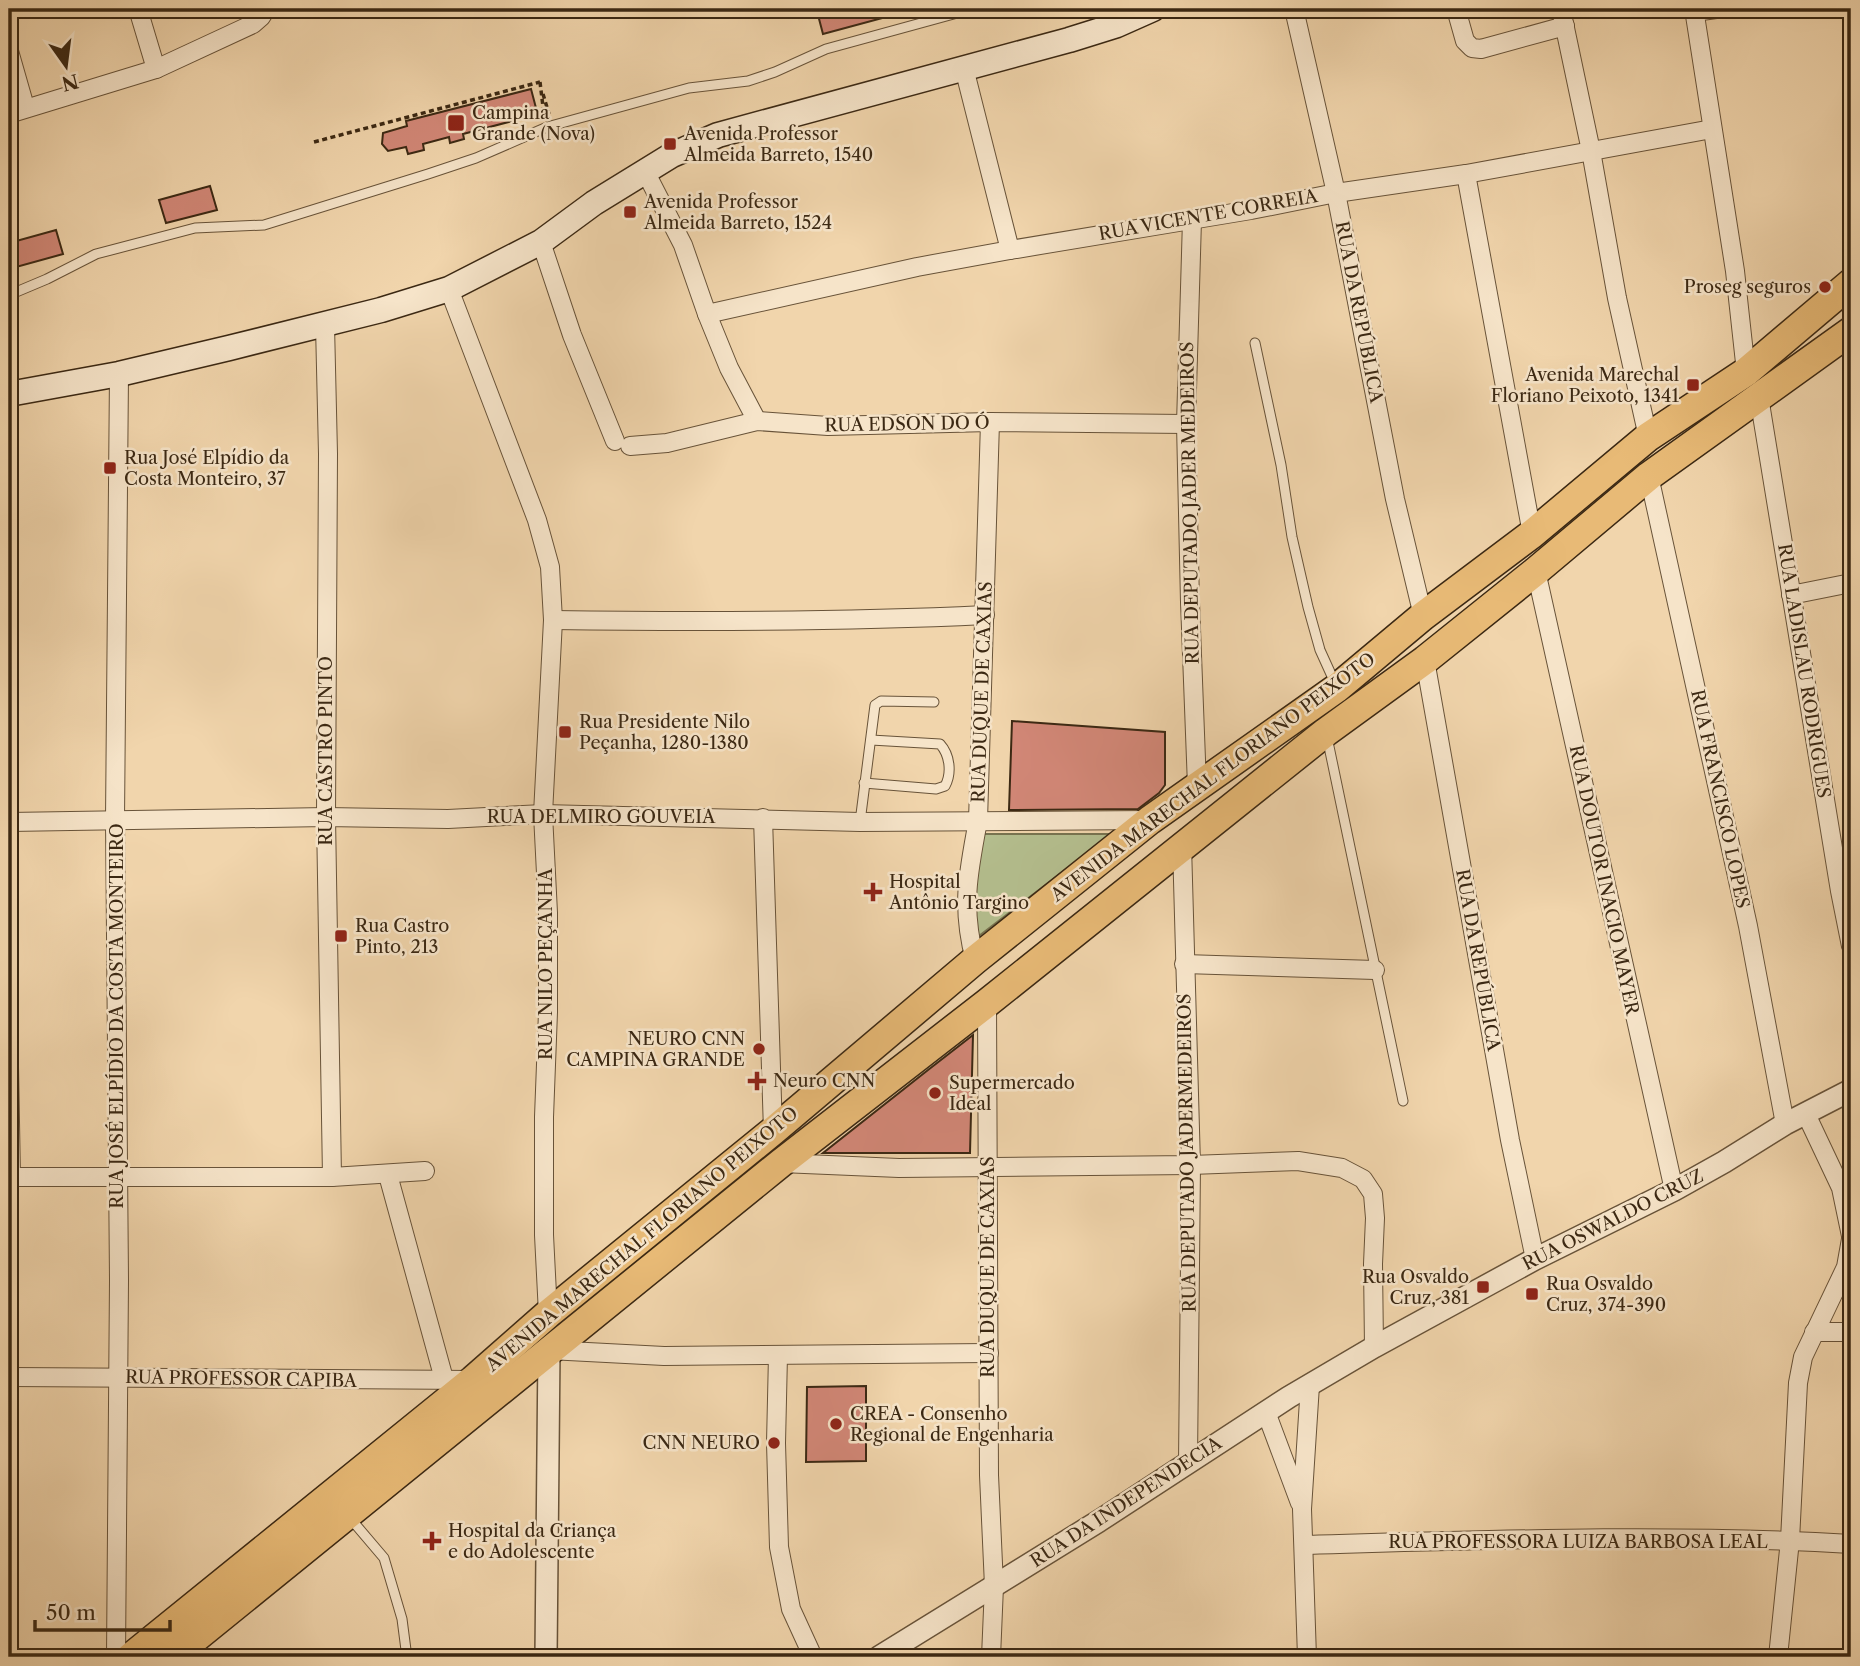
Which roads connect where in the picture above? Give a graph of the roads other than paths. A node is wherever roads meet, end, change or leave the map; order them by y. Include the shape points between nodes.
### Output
1 (138, 9) edge
2 (972, 9) edge
3 (1153, 9) edge
4 (1294, 9) edge
5 (1457, 9) edge
6 (1716, 9) edge
7 (1694, 10) edge
8 (264, 13) edge
9 (1563, 17) edge
10 (9, 51) edge
11 (964, 68) junction
12 (156, 69) junction
13 (17, 111) edge
14 (1712, 129) junction
15 (1591, 151) junction
16 (645, 171) junction
17 (1466, 174) junction
18 (1336, 193) junction
19 (1192, 220) junction
20 (541, 242) junction
21 (1010, 250) junction
22 (1851, 283) edge
23 (449, 289) junction
24 (9, 295) edge
25 (707, 314) junction
26 (325, 325) junction
27 (1851, 331) edge
28 (1255, 343) dead end
29 (1746, 372) junction
30 (119, 374) junction
31 (9, 394) edge
32 (1759, 397) junction
33 (757, 421) junction
34 (990, 422) junction
35 (1186, 424) junction
36 (1648, 437) junction
37 (1648, 476) junction
38 (1532, 534) junction
39 (1536, 571) junction
40 (1851, 583) edge
41 (1791, 595) junction
42 (985, 615) junction
43 (1423, 616) junction
44 (553, 620) junction
45 (1425, 660) junction
46 (1337, 688) junction
47 (934, 702) dead end
48 (1326, 732) junction
49 (871, 740) junction
50 (864, 783) junction
51 (1198, 786) junction
52 (543, 814) junction
53 (326, 817) junction
54 (763, 818) junction
55 (116, 819) junction
56 (1150, 820) junction
57 (978, 821) junction
58 (9, 822) edge
59 (860, 822) junction
60 (1182, 845) junction
61 (1851, 946) edge
62 (975, 960) junction
63 (1184, 964) junction
64 (1376, 970) junction
65 (987, 1003) junction
66 (9, 1067) edge
67 (1851, 1090) edge
68 (1403, 1101) dead end
69 (1806, 1114) junction
70 (1785, 1124) junction
71 (773, 1131) junction
72 (781, 1163) junction
73 (1191, 1166) junction
74 (987, 1167) junction
75 (425, 1171) dead end
76 (388, 1175) junction
77 (10, 1177) edge
78 (332, 1177) junction
79 (119, 1178) junction
80 (1674, 1190) junction
81 (1851, 1238) edge
82 (1535, 1259) junction
83 (548, 1314) junction
84 (1814, 1332) junction
85 (1851, 1332) edge
86 (1374, 1347) junction
87 (549, 1350) junction
88 (989, 1353) junction
89 (778, 1355) junction
90 (9, 1377) edge
91 (118, 1377) junction
92 (444, 1379) junction
93 (473, 1380) junction
94 (1310, 1385) junction
95 (1266, 1412) junction
96 (1188, 1462) junction
97 (1303, 1509) junction
98 (347, 1514) junction
99 (1790, 1540) junction
100 (1851, 1544) edge
101 (1304, 1545) junction
102 (994, 1586) junction
103 (406, 1650) dead end
104 (116, 1657) edge
105 (131, 1657) edge
106 (172, 1657) edge
107 (546, 1657) edge
108 (813, 1657) edge
109 (879, 1657) edge
110 (991, 1657) edge
111 (1307, 1657) edge
112 (1778, 1657) edge

1 - 12 street
2 - 24 lane via 826,49 748,81 689,88 547,127 476,158 264,225 195,228 96,254
3 - 11 main road via 1117,25
4 - 18 street, RUA DA REPÚBLICA
5 - 9 street via 1465,41 1481,50
6 - 7 street
7 - 14 street
8 - 12 street via 253,24
9 - 15 street
10 - 13 street
11 - 16 main road via 718,135
11 - 21 street
12 - 13 street
14 - 15 street, RUA VICENTE CORREIA
14 - 29 street
15 - 17 street, RUA VICENTE CORREIA
15 - 36 street
16 - 20 main road
16 - 25 street via 683,245
17 - 18 street, RUA VICENTE CORREIA
17 - 38 street
18 - 19 street, RUA VICENTE CORREIA
18 - 43 street, RUA DA REPÚBLICA via 1395,499
19 - 21 street, RUA VICENTE CORREIA
19 - 35 street, RUA DEPUTADO JADER MEDEIROS
20 - 23 main road
20 - 33 street, RUA EDSON DO Ó via 572,335 622,444 667,443
21 - 25 street, RUA VICENTE CORREIA
22 - 29 main road, AVENIDA MARECHAL FLORIANO PEIXOTO
23 - 26 main road
23 - 44 street, RUA NILO PEÇANHA via 543,540 550,566
25 - 33 street
26 - 30 main road
26 - 53 street, RUA CASTRO PINTO
27 - 32 main road, AVENIDA MARECHAL FLORIANO PEIXOTO
28 - 46 lane via 1308,607
29 - 36 main road, AVENIDA MARECHAL FLORIANO PEIXOTO
30 - 31 main road
30 - 55 street, RUA JOSÉ ELPÍDIO DA COSTA MONTEIRO
32 - 37 main road, AVENIDA MARECHAL FLORIANO PEIXOTO
32 - 41 street, RUA LADISLAU RODRIGUES
33 - 34 street, RUA EDSON DO Ó via 828,426
34 - 35 street, RUA EDSON DO Ó
34 - 42 street, RUA DUQUE DE CAXIAS
35 - 51 street, RUA DEPUTADO JADER MEDEIROS
36 - 38 main road, AVENIDA MARECHAL FLORIANO PEIXOTO
37 - 39 main road, AVENIDA MARECHAL FLORIANO PEIXOTO
37 - 70 street, RUA FRANCISCO LOPES via 1745,913
38 - 43 main road, AVENIDA MARECHAL FLORIANO PEIXOTO
39 - 45 main road, AVENIDA MARECHAL FLORIANO PEIXOTO
39 - 80 street, RUA DOUTOR INACIO MAYER
40 - 41 street
41 - 61 street, RUA LADISLAU RODRIGUES
42 - 44 street via 739,623
42 - 57 street, RUA DUQUE DE CAXIAS
43 - 46 main road, AVENIDA MARECHAL FLORIANO PEIXOTO
44 - 52 street, RUA NILO PEÇANHA
45 - 48 main road, AVENIDA MARECHAL FLORIANO PEIXOTO
45 - 82 street, RUA DA REPÚBLICA
46 - 51 main road, AVENIDA MARECHAL FLORIANO PEIXOTO
47 - 49 lane via 881,701 875,705
48 - 60 main road, AVENIDA MARECHAL FLORIANO PEIXOTO
48 - 64 lane
49 - 50 lane
49 - 50 lane via 940,744 949,755 948,780 936,789
50 - 59 lane
51 - 56 main road, AVENIDA MARECHAL FLORIANO PEIXOTO
52 - 53 street, RUA DELMIRO GOUVEIA via 448,819
52 - 54 street, RUA DELMIRO GOUVEIA
52 - 83 street, RUA NILO PEÇANHA via 548,913 544,1235
53 - 55 street, RUA DELMIRO GOUVEIA
53 - 78 street, RUA CASTRO PINTO
54 - 59 street, RUA DELMIRO GOUVEIA
54 - 71 street
55 - 58 street, RUA DELMIRO GOUVEIA
55 - 79 street, RUA JOSÉ ELPÍDIO DA COSTA MONTEIRO
56 - 57 street, RUA DELMIRO GOUVEIA
56 - 62 main road, AVENIDA MARECHAL FLORIANO PEIXOTO
57 - 59 street, RUA DELMIRO GOUVEIA
57 - 62 street, RUA DUQUE DE CAXIAS via 967,876 968,933
60 - 63 street, RUA DEPUTADO JADERMEDEIROS
60 - 65 main road, AVENIDA MARECHAL FLORIANO PEIXOTO
62 - 71 main road, AVENIDA MARECHAL FLORIANO PEIXOTO
63 - 64 street
63 - 73 street, RUA DEPUTADO JADERMEDEIROS
64 - 68 lane
65 - 72 main road, AVENIDA MARECHAL FLORIANO PEIXOTO
65 - 74 street, RUA DUQUE DE CAXIAS
66 - 77 street
67 - 69 street, RUA OSWALDO CRUZ
69 - 70 street, RUA OSWALDO CRUZ
69 - 81 street via 1841,1188
70 - 80 street, RUA OSWALDO CRUZ
71 - 83 main road, AVENIDA MARECHAL FLORIANO PEIXOTO
72 - 74 street
72 - 87 main road, AVENIDA MARECHAL FLORIANO PEIXOTO
73 - 74 street
73 - 86 street via 1298,1161 1342,1168 1363,1179 1373,1194 1375,1218
73 - 96 street, RUA DEPUTADO JADERMEDEIROS
74 - 88 street, RUA DUQUE DE CAXIAS
75 - 76 street
76 - 78 street
76 - 92 street
77 - 79 street
78 - 79 street
79 - 91 street, RUA JOSÉ ELPÍDIO DA COSTA MONTEIRO
80 - 82 street, RUA OSWALDO CRUZ
81 - 84 street via 1846,1267
82 - 86 street, RUA OSWALDO CRUZ
83 - 87 main road, RUA NILO PEÇANHA
83 - 93 main road, AVENIDA MARECHAL FLORIANO PEIXOTO
84 - 85 street
84 - 99 street via 1798,1383
86 - 94 street, RUA DA INDEPENDECIA
87 - 89 street
87 - 98 main road, AVENIDA MARECHAL FLORIANO PEIXOTO
87 - 107 street, RUA NILO PEÇANHA
88 - 89 street
88 - 102 street, RUA DUQUE DE CAXIAS
89 - 108 street via 779,1547 791,1609
90 - 91 street, RUA PROFESSOR CAPIBA
91 - 92 street, RUA PROFESSOR CAPIBA
91 - 104 street, RUA JOSÉ ELPÍDIO DA COSTA MONTEIRO
92 - 93 street, RUA PROFESSOR CAPIBA
93 - 105 main road, AVENIDA MARECHAL FLORIANO PEIXOTO
94 - 95 street, RUA DA INDEPENDECIA
94 - 97 street
95 - 96 street, RUA DA INDEPENDECIA
95 - 97 street
96 - 102 street, RUA DA INDEPENDECIA
97 - 101 street
98 - 103 lane via 384,1558
98 - 106 main road, AVENIDA MARECHAL FLORIANO PEIXOTO
99 - 100 street, RUA PROFESSORA LUIZA BARBOSA LEAL
99 - 101 street, RUA PROFESSORA LUIZA BARBOSA LEAL
99 - 112 street
101 - 111 street
102 - 109 street, RUA DA INDEPENDECIA
102 - 110 street, RUA DUQUE DE CAXIAS

